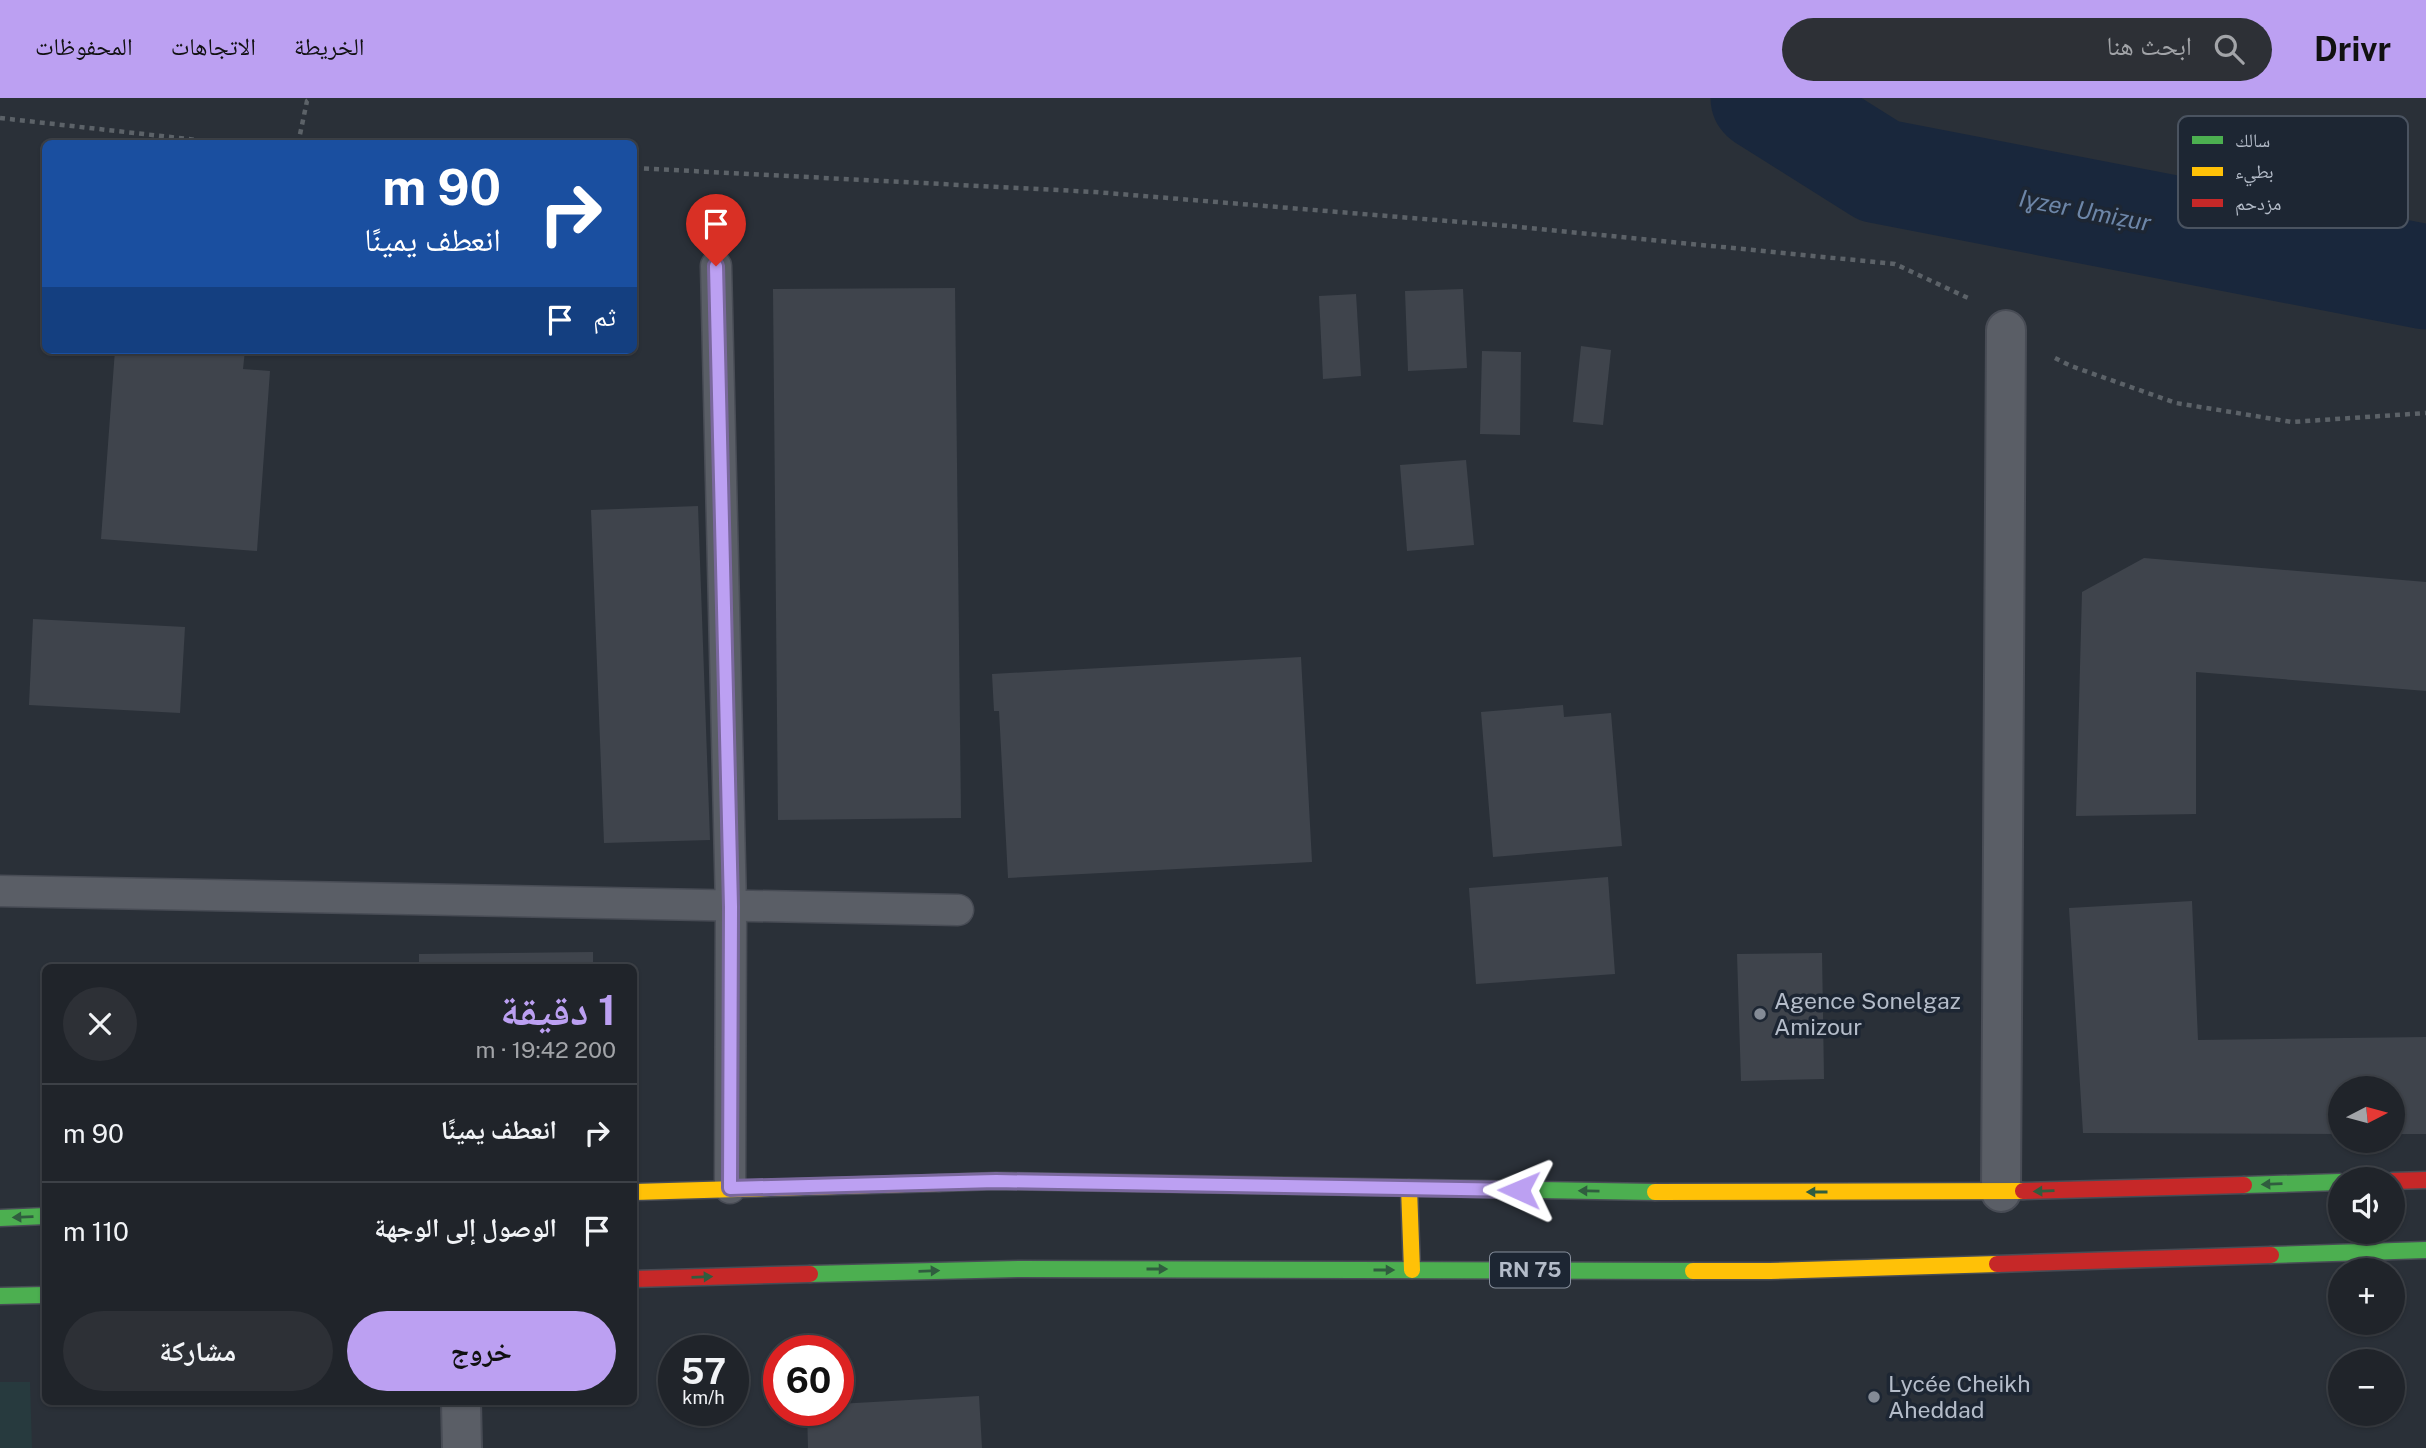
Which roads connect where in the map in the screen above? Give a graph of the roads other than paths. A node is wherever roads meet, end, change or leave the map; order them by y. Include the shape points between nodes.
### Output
1 (716, 266) dead end
2 (2006, 330) road end
3 (0, 891) edge
4 (731, 907) junction
5 (958, 910) dead end
6 (2426, 1180) edge
7 (2405, 1181) edge
8 (2328, 1182) edge
9 (730, 1188) junction
10 (1409, 1188) junction
11 (637, 1192) edge
12 (2001, 1192) junction
13 (42, 1216) edge
14 (0, 1218) edge
15 (2426, 1250) edge
16 (1412, 1270) junction
17 (637, 1279) edge
18 (42, 1295) edge
19 (0, 1296) edge
20 (461, 1405) edge
21 (462, 1448) edge

1 - 4 lane
2 - 12 street
3 - 4 lane
4 - 5 lane
4 - 9 lane
6 - 7 main road
8 -> 12 main road
9 - 10 main road via 996,1181
9 - 11 main road
12 -> 10 main road
10 - 16 main road
13 -> 14 main road
15 - 16 main road, RN 75 via 1770,1271
17 -> 16 main road, RN 75 via 1020,1269
18 - 19 main road
20 - 21 street

